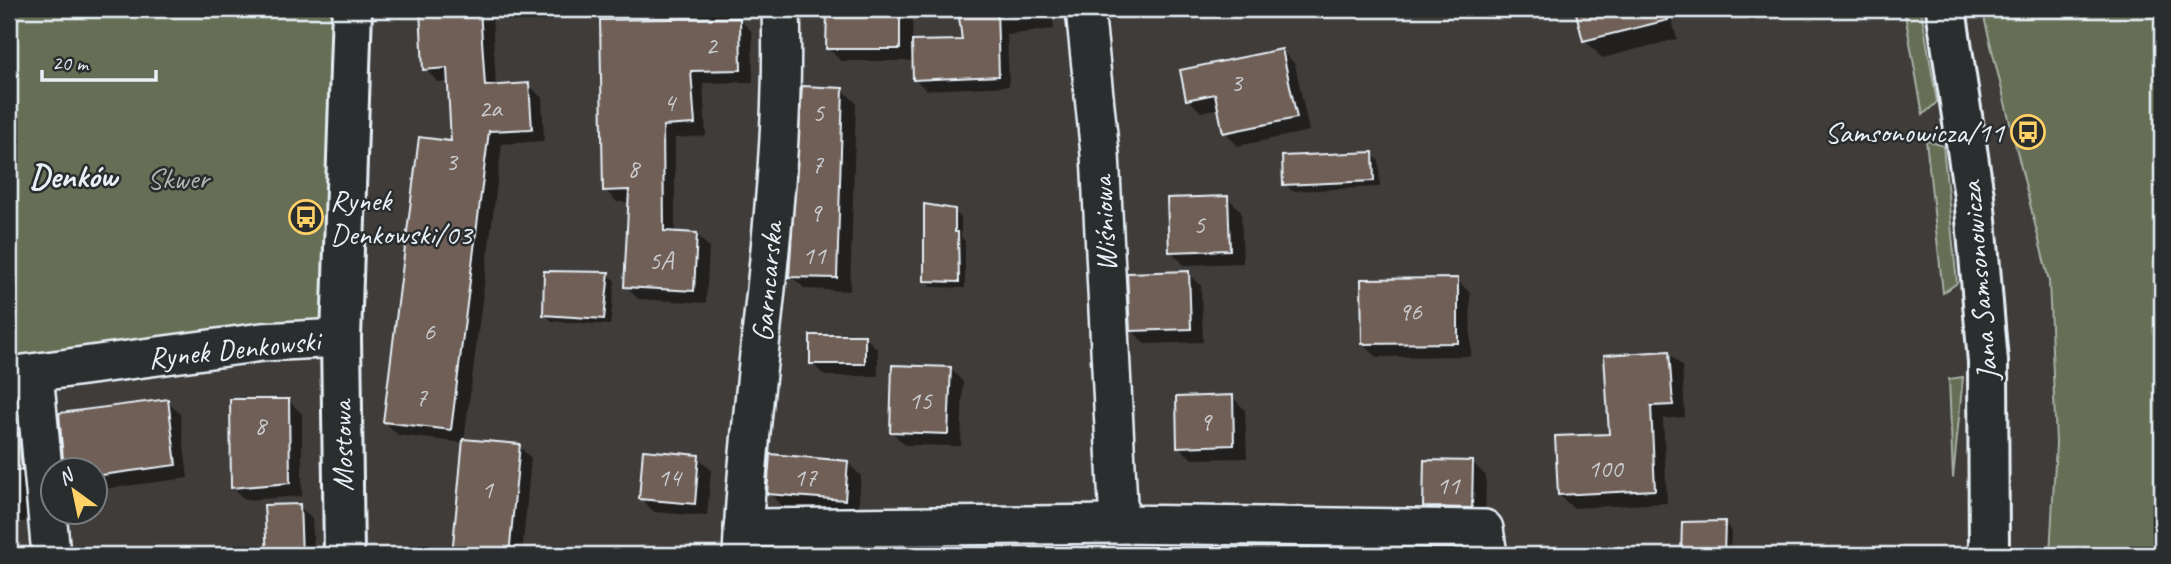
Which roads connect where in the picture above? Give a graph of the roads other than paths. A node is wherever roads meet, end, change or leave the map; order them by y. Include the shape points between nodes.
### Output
1 (352, 9) edge
2 (781, 9) edge
3 (1085, 9) edge
4 (1945, 9) edge
5 (341, 338) junction
6 (21, 374) edge
7 (1119, 524) junction
8 (743, 541) edge
9 (51, 555) edge
10 (344, 555) edge
11 (1488, 555) edge
12 (1989, 555) edge

1 - 5 street, Rynek Denkowski
2 - 8 street, Garncarska via 772,244
3 - 7 street, Wiśniowa via 1100,154
4 - 12 street, Jana Samsonowicza via 1974,197 1989,362
5 - 6 street, Rynek Denkowski via 262,342
5 - 10 street, Mostowa
6 - 9 street
7 - 8 street
7 - 11 street via 1484,529

